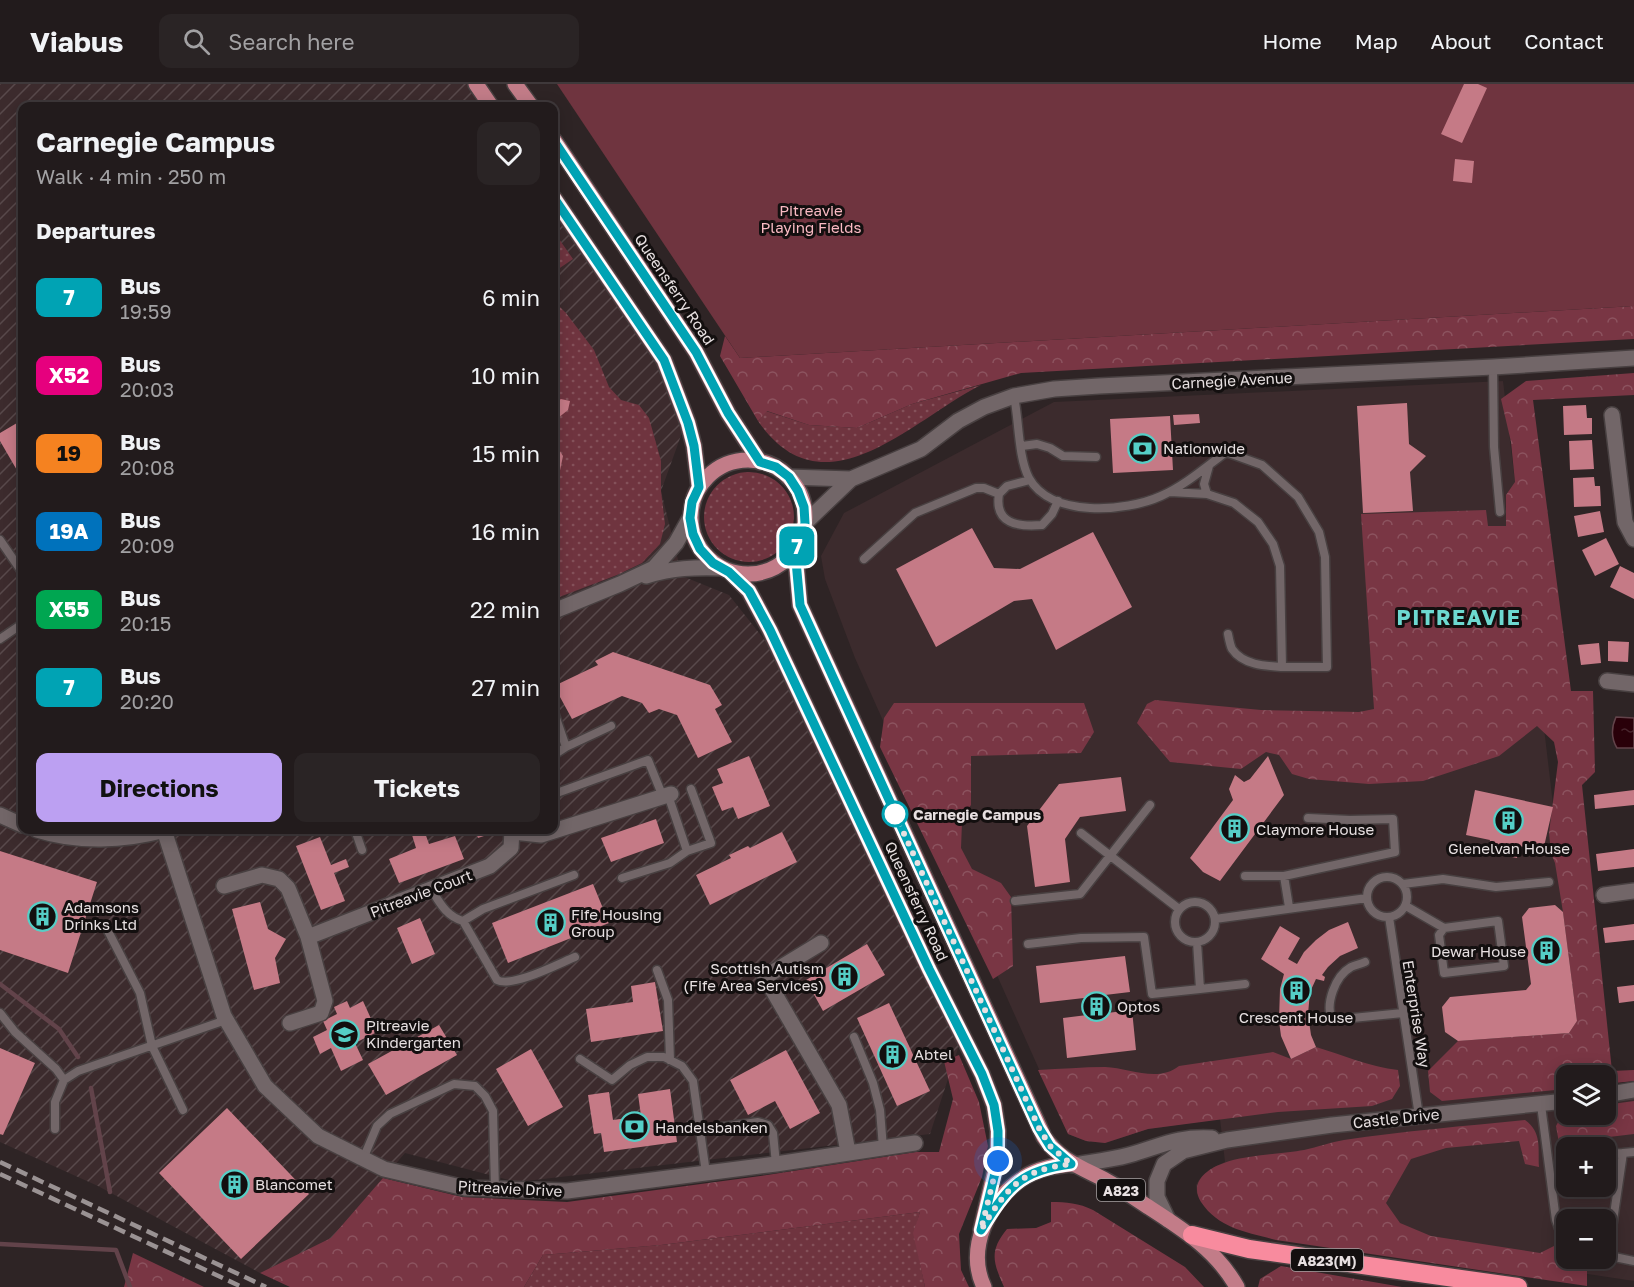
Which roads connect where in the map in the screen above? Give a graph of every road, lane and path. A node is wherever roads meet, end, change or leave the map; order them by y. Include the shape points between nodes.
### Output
1 (476, 84) edge
2 (515, 84) edge
3 (488, 102) edge
4 (528, 102) edge
5 (558, 146) edge
6 (558, 204) edge
7 (1634, 358) edge
8 (1493, 367) junction
9 (1014, 396) junction
10 (1612, 415) dead end
11 (1022, 446) junction
12 (1096, 457) dead end
13 (760, 462) junction
14 (1209, 464) junction
15 (789, 477) junction
16 (851, 479) junction
17 (1030, 480) junction
18 (699, 487) junction
19 (1170, 492) junction
20 (999, 494) junction
21 (1206, 494) junction
22 (1058, 501) junction
23 (1500, 512) dead end
24 (690, 518) junction
25 (805, 523) junction
26 (1634, 538) edge
27 (0, 540) edge
28 (795, 550) junction
29 (864, 559) dead end
30 (18, 566) edge
31 (725, 570) junction
32 (620, 584) junction
33 (558, 609) edge
34 (18, 627) edge
35 (1228, 634) dead end
36 (0, 639) edge
37 (1282, 667) junction
38 (1607, 681) dead end
39 (1634, 684) edge
40 (558, 724) edge
41 (611, 726) dead end
42 (566, 747) junction
43 (558, 752) edge
44 (692, 789) dead end
45 (558, 793) edge
46 (667, 795) junction
47 (1150, 805) dead end
48 (0, 815) edge
49 (1308, 818) dead end
50 (18, 823) edge
51 (558, 830) edge
52 (1081, 833) dead end
53 (52, 834) edge
54 (147, 834) edge
55 (166, 834) edge
56 (356, 834) edge
57 (512, 834) edge
58 (362, 850) dead end
59 (687, 851) junction
60 (1109, 855) junction
61 (574, 875) dead end
62 (1245, 876) dead end
63 (1284, 876) junction
64 (622, 878) dead end
65 (1549, 882) dead end
66 (1403, 884) junction
67 (224, 886) dead end
68 (431, 889) junction
69 (1634, 891) edge
70 (1604, 895) dead end
71 (1367, 898) junction
72 (1015, 901) dead end
73 (1406, 906) junction
74 (1289, 907) junction
75 (1179, 909) junction
76 (1389, 917) junction
77 (1215, 919) junction
78 (463, 921) junction
79 (1444, 928) junction
80 (108, 931) dead end
81 (308, 937) junction
82 (1197, 942) junction
83 (821, 943) dead end
84 (1028, 944) dead end
85 (575, 957) dead end
86 (1365, 962) dead end
87 (657, 970) dead end
88 (1245, 984) dead end
89 (1200, 988) junction
90 (0, 1013) edge
91 (1403, 1013) junction
92 (226, 1020) junction
93 (290, 1023) dead end
94 (854, 1037) dead end
95 (152, 1046) junction
96 (580, 1059) dead end
97 (670, 1060) junction
98 (64, 1080) junction
99 (1634, 1090) edge
100 (1616, 1093) edge
101 (1556, 1103) edge
102 (1541, 1105) junction
103 (183, 1110) dead end
104 (1419, 1116) junction
105 (722, 1127) dead end
106 (55, 1129) dead end
107 (1227, 1140) junction
108 (915, 1143) dead end
109 (883, 1148) junction
110 (848, 1152) junction
111 (1634, 1152) edge
112 (1616, 1153) edge
113 (1623, 1153) junction
114 (363, 1159) junction
115 (776, 1164) junction
116 (1072, 1164) junction
117 (706, 1173) junction
118 (495, 1189) junction
119 (1614, 1209) edge
120 (1168, 1220) junction
121 (1556, 1220) edge
122 (981, 1230) junction
123 (1192, 1235) junction
124 (1616, 1257) edge
125 (1634, 1261) edge
126 (984, 1287) edge
127 (1237, 1287) edge
128 (1518, 1287) edge

1 - 3 main road
2 - 4 main road
5 - 13 main road, Queensferry Road via 696,352 728,413
6 - 18 main road via 664,360 688,423
7 - 8 street, Carnegie Avenue
8 - 9 street, Carnegie Avenue via 1099,386
8 - 23 lane
9 - 11 lane
9 - 16 street, Carnegie Avenue via 984,406 921,449
10 - 26 street via 1625,522
11 - 12 lane via 1037,444 1063,456
11 - 17 lane
13 - 15 main road
13 - 18 main road via 726,464
14 - 19 lane
14 - 21 lane
14 - 37 lane via 1226,452 1262,465 1298,497 1319,532 1325,557 1327,667
15 - 16 street
15 - 25 main road via 804,507
16 - 25 street
17 - 20 lane via 1007,486
17 - 22 lane
18 - 24 main road
19 - 21 lane
19 - 22 lane via 1115,508 1088,509
20 - 22 lane via 1001,516 1027,526 1042,525
20 - 29 lane via 976,489 915,513
21 - 37 lane via 1234,503 1258,522 1273,544 1280,566
24 - 31 main road via 700,549
24 - 32 street via 676,543 654,568
25 - 28 main road, A823
27 - 30 lane
28 - 31 main road via 782,564 765,572
28 - 116 main road, Queensferry Road / A823 via 800,605 1039,1128 1050,1146
31 - 32 street via 690,566
31 - 122 main road, Queensferry Road via 749,591 770,630 982,1074 994,1105 998,1161
32 - 33 street
34 - 36 lane
35 - 37 lane via 1232,649 1242,658 1261,666
38 - 39 street
40 - 42 lane
41 - 42 lane
42 - 43 lane
44 - 59 lane via 711,843
45 - 46 lane via 648,760
46 - 51 street
46 - 59 lane
47 - 60 lane
48 - 50 street
49 - 63 lane via 1394,819 1395,852
52 - 60 lane
53 - 54 street via 124,839
55 - 92 street, Pitreavie Drive
56 - 58 lane
57 - 68 street, Pitreavie Court via 511,848 490,866
59 - 64 lane via 670,863
60 - 72 lane via 1080,894
60 - 75 lane
61 - 78 lane via 483,909
62 - 63 lane
63 - 74 lane
65 - 66 lane via 1496,887 1443,879
66 - 71 lane via 1381,877 1371,885
66 - 73 lane
67 - 81 street via 262,875 279,879 288,888
68 - 78 lane via 442,907
68 - 81 street, Pitreavie Court
69 - 70 street
71 - 74 lane
71 - 76 lane via 1371,910
73 - 76 lane
73 - 79 lane
74 - 77 lane
75 - 77 lane via 1188,903 1202,903
75 - 82 lane via 1175,918 1177,932 1184,939
76 - 91 lane, Enterprise Way
77 - 82 lane via 1211,934
78 - 85 lane via 497,980 503,983
79 - 79 lane via 1498,921 1504,966 1444,973 1439,936
80 - 95 lane via 140,993
81 - 93 street via 325,1001 321,1013
82 - 89 lane
83 - 110 street via 765,977 839,1105
84 - 89 lane via 1144,937 1152,994
86 - 91 lane via 1351,967 1338,980 1332,993 1330,1018
87 - 97 lane via 668,1000
88 - 89 lane
90 - 98 lane
91 - 104 lane, Enterprise Way
92 - 95 lane
92 - 114 street, Pitreavie Drive via 265,1086 318,1136
94 - 109 lane via 873,1083
95 - 98 lane via 78,1071
95 - 103 lane
96 - 97 lane via 612,1080 647,1057
97 - 117 lane via 682,1066 693,1082
98 - 106 lane via 55,1102
99 - 100 street
101 - 102 street, Castle Drive
102 - 104 street, Castle Drive
102 - 121 lane
104 - 107 street, Castle Drive
105 - 115 lane via 758,1122 768,1125 773,1133
107 - 116 street, Castle Drive via 1182,1138 1130,1155
107 - 120 street, Castle Drive via 1183,1151 1164,1164 1157,1181 1157,1197
108 - 109 street, Pitreavie Drive
109 - 110 street, Pitreavie Drive
110 - 115 street, Pitreavie Drive
111 - 113 lane
112 - 113 lane
113 - 119 lane
114 - 118 street, Pitreavie Drive via 384,1169 465,1188
114 - 118 lane via 377,1126 390,1114 454,1084 475,1086 493,1111
115 - 117 street, Pitreavie Drive
116 - 120 main road, A823
116 - 122 main road via 1022,1178 1000,1198
117 - 118 street, Pitreavie Drive via 567,1191
120 - 123 main road, A823
122 - 126 main road, Queensferry Road via 977,1264
123 - 127 main road, A823 via 1224,1266
123 - 128 highway, A823(M) via 1241,1248
124 - 125 lane

